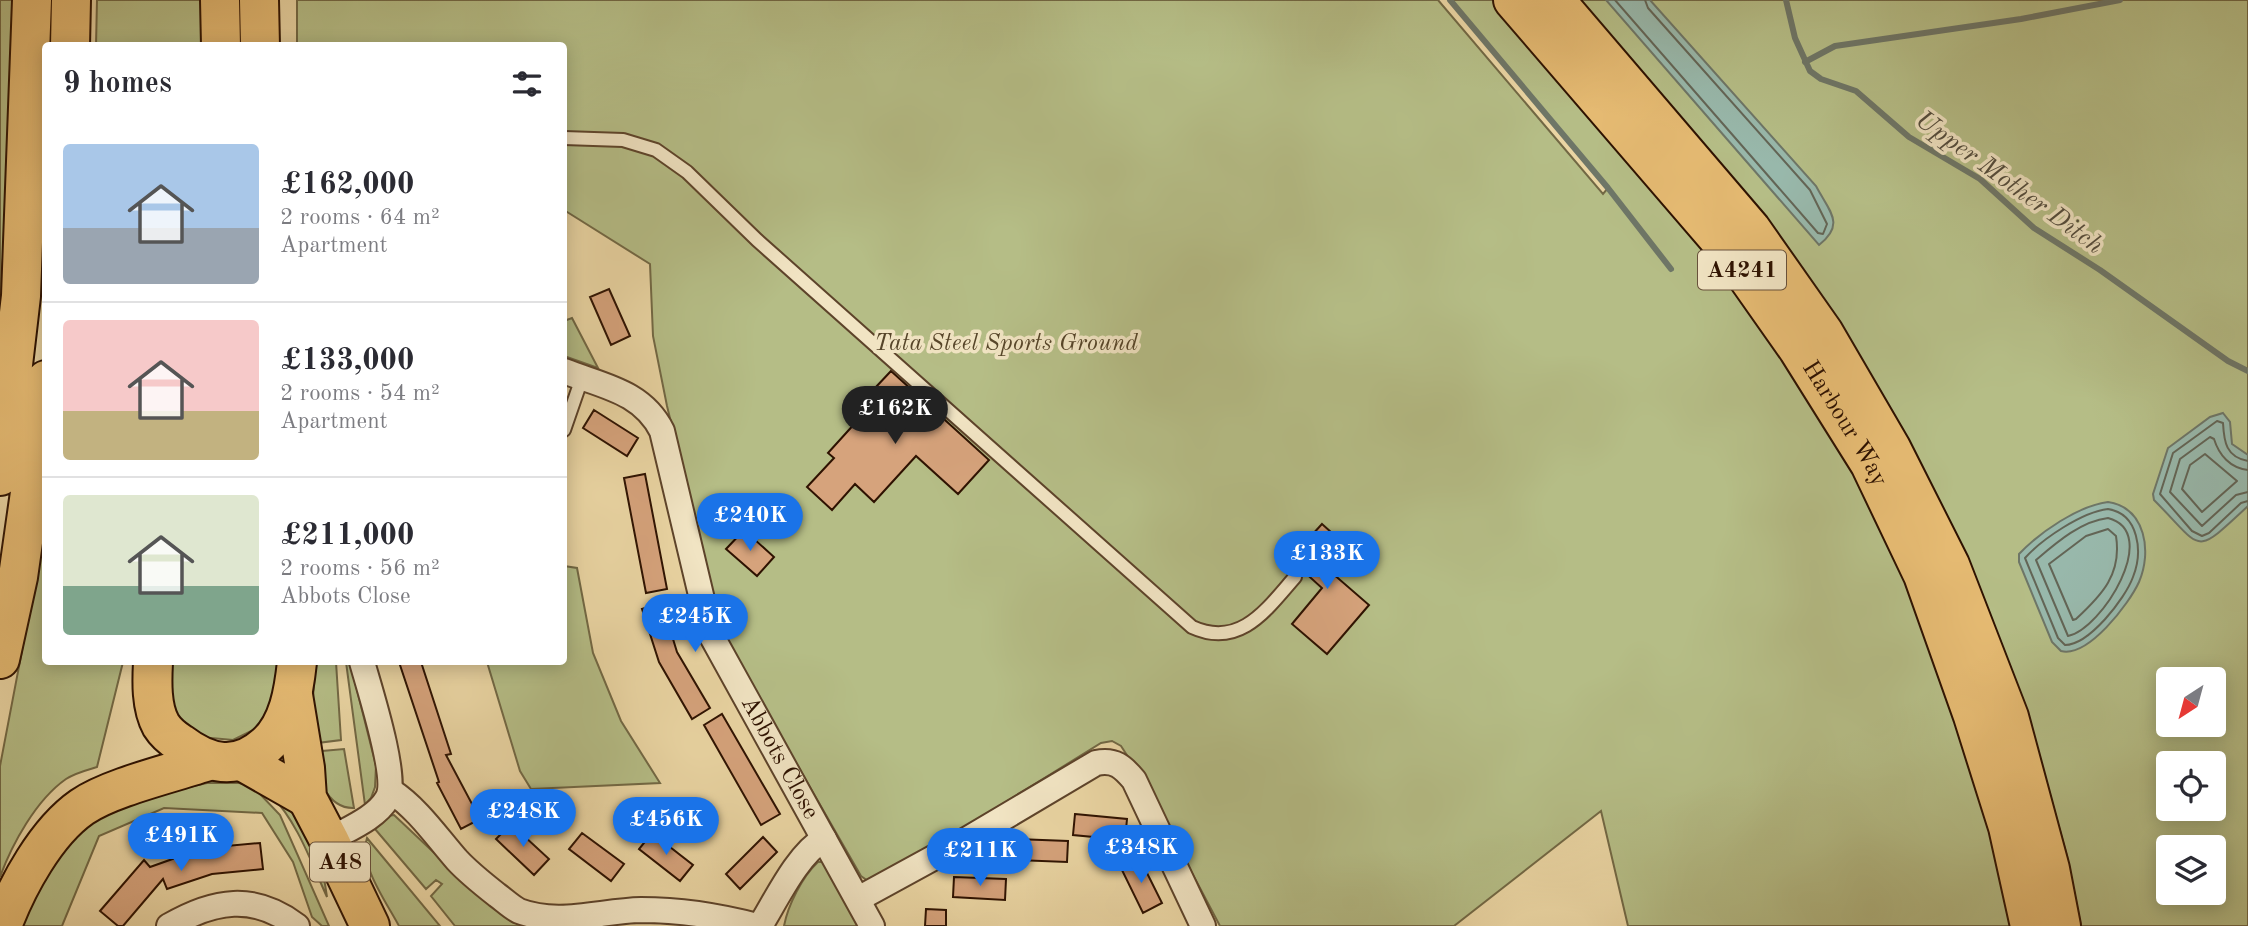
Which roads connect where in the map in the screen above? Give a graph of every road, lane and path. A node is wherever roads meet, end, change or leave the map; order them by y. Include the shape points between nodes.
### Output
1 (32, 0) edge
2 (71, 0) edge
3 (220, 0) edge
4 (259, 0) edge
5 (1513, 0) edge
6 (1555, 0) edge
7 (70, 42) edge
8 (221, 42) edge
9 (260, 42) edge
10 (567, 138) edge
11 (573, 374) edge
12 (42, 408) edge
13 (567, 411) edge
14 (0, 476) edge
15 (1295, 577) dead end
16 (0, 659) edge
17 (153, 665) edge
18 (363, 665) edge
19 (295, 678) edge
20 (225, 761) junction
21 (391, 791) junction
22 (307, 799) junction
23 (824, 839) junction
24 (329, 840) junction
25 (858, 899) junction
26 (2, 926) edge
27 (169, 926) edge
28 (297, 926) edge
29 (370, 926) edge
30 (757, 926) edge
31 (762, 926) edge
32 (872, 926) edge
33 (1203, 926) edge
34 (2030, 926) edge
35 (2061, 926) edge

1 - 14 main road via 21,296
2 - 7 main road
3 - 8 main road
4 - 9 main road
5 - 34 main road, Harbour Way / A4241 via 1729,251 1870,464 1923,575 1973,716 2008,827
6 - 35 main road, Harbour Way / A4241 via 1751,229 1824,333 1891,448 1950,565 2010,717
10 - 15 lane via 623,140 656,150 687,172 1192,626 1218,634 1240,629 1269,607
11 - 13 lane
11 - 23 street, Abbots Close via 645,405 654,415 662,431 710,633
12 - 16 main road via 18,578
17 - 20 main road via 159,722 167,733 190,751
18 - 21 street
19 - 20 main road via 278,730 267,745
19 - 22 main road, A48
20 - 22 main road
20 - 26 main road via 103,795 80,807 31,864
21 - 24 street via 386,802 364,820
21 - 30 street via 406,801 481,883 517,910 537,917 571,918 640,910 680,912
22 - 24 main road, A48
23 - 25 street, Abbots Close
23 - 31 street, Abbots Close via 801,862
24 - 29 main road, A48
25 - 32 street, Abbots Close
25 - 33 street via 1107,761 1124,768 1134,780
27 - 28 street via 192,913 234,904 271,910

